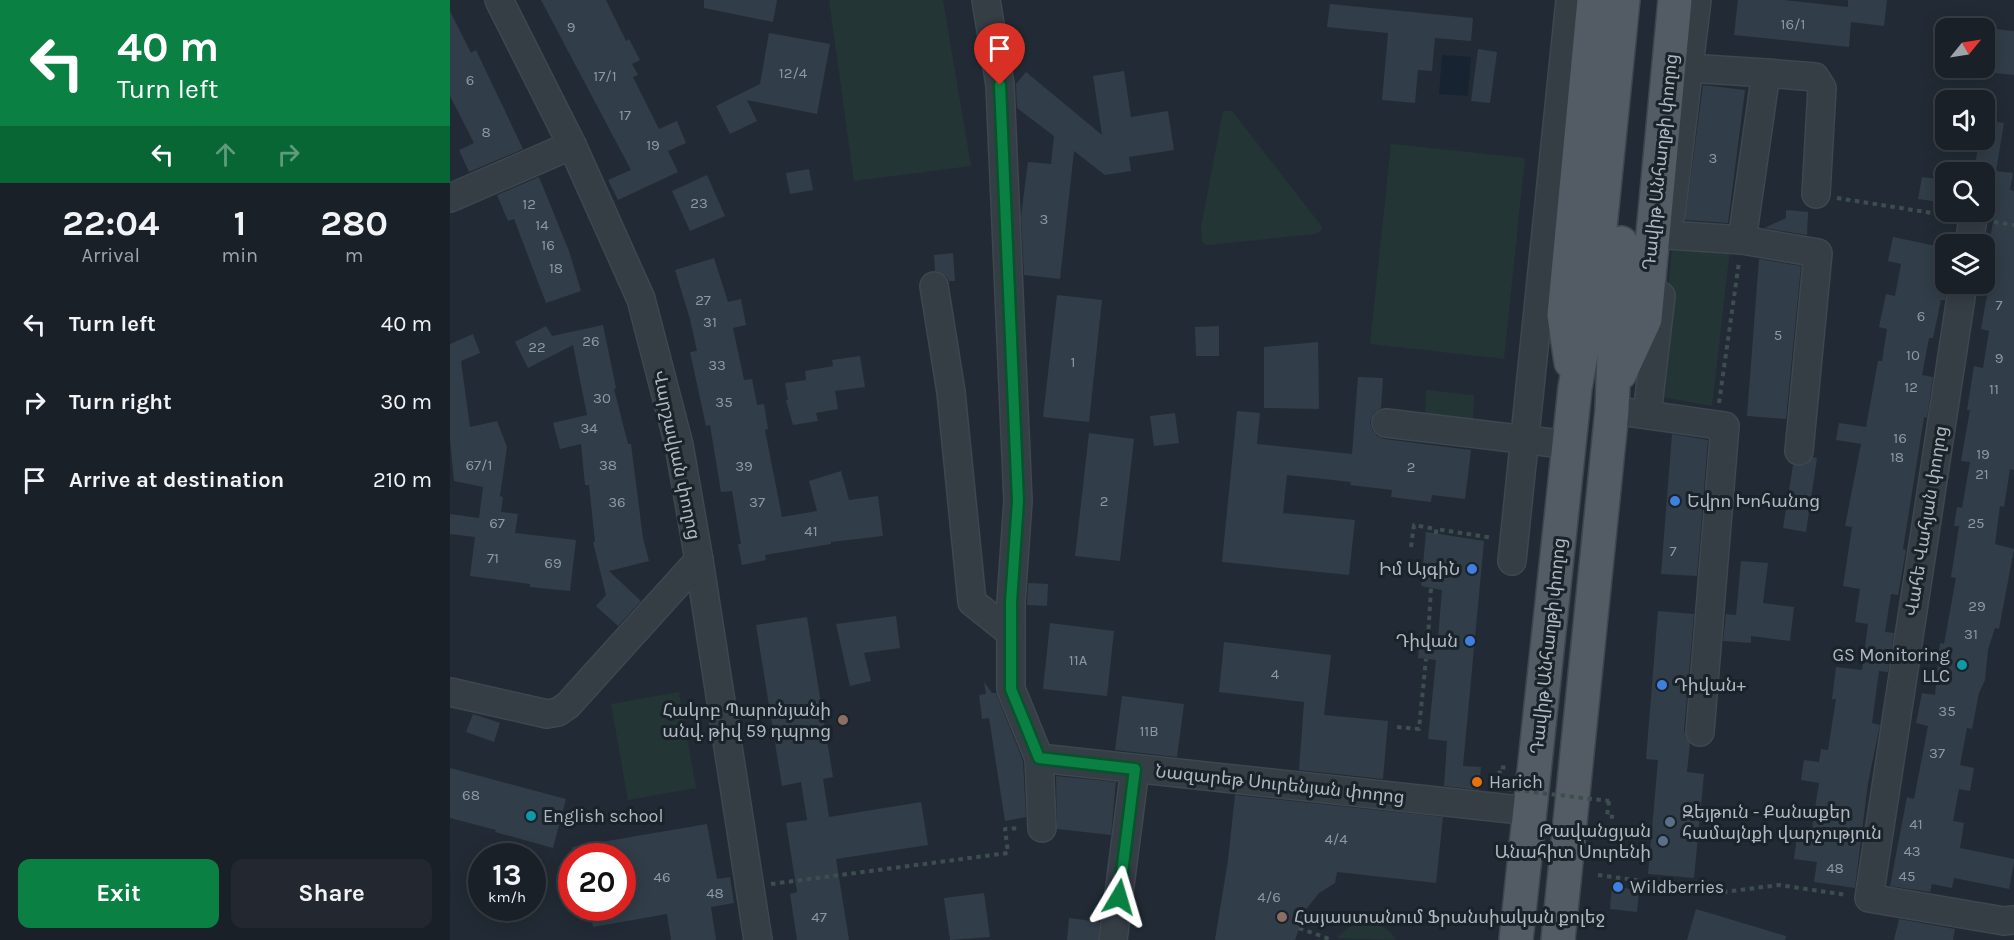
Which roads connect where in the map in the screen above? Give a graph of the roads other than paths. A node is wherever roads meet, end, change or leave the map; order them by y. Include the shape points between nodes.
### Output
1 (499, 0) edge
2 (986, 0) edge
3 (1570, 0) edge
4 (1594, 0) edge
5 (1623, 0) edge
6 (1645, 0) edge
7 (1675, 0) edge
8 (1696, 0) edge
9 (1688, 68) junction
10 (1766, 73) junction
11 (572, 145) junction
12 (1816, 195) road end
13 (450, 198) edge
14 (1668, 235) junction
15 (1742, 240) junction
16 (933, 286) dead end
17 (1961, 294) edge
18 (1575, 388) junction
19 (1613, 399) junction
20 (1647, 414) junction
21 (1386, 423) dead end
22 (1525, 439) junction
23 (1570, 445) junction
24 (1799, 452) dead end
25 (1513, 551) road end
26 (699, 560) junction
27 (1011, 633) junction
28 (450, 692) edge
29 (1700, 732) dead end
30 (1039, 758) junction
31 (1135, 769) junction
32 (1518, 800) junction
33 (1042, 828) road end
34 (2014, 920) edge
35 (758, 940) edge
36 (1113, 940) edge
37 (1516, 940) edge
38 (1558, 940) edge

1 - 11 street, Վարշավյան փողոց
2 - 27 street via 1000,85 1018,501
3 - 22 street
4 - 18 main road, Դավիթ Անհաղթի փողոց via 1564,315
5 - 18 main road, Դավիթ Անհաղթի փողոց via 1595,277
6 - 19 main road, Դավիթ Անհաղթի փողոց via 1617,278
7 - 19 main road, Դավիթ Անհաղթի փողոց via 1644,319
8 - 9 street
9 - 10 street
9 - 14 street
10 - 12 street via 1815,77 1822,88
10 - 15 street
11 - 13 street
11 - 26 street, Վարշավյան փողոց via 641,299 679,445
14 - 15 street
14 - 20 street
15 - 24 street via 1818,253
16 - 27 street via 951,392 972,602
17 - 34 street, Վահե Վահյան փողոց via 1869,898
18 - 23 main road, Դավիթ Անհաղթի փողոց
19 - 20 street
19 - 38 main road, Դավիթ Անհաղթի փողոց
20 - 29 street via 1725,426
21 - 22 street
22 - 23 street
22 - 25 street
23 - 32 main road, Դավիթ Անհաղթի փողոց
26 - 28 street via 558,712 547,714
26 - 35 street, Վարշավյան փողոց
27 - 30 street via 1011,689
30 - 31 street, Նազարեթ Սուրենյան փողոց
30 - 33 street
31 - 32 street, Նազարեթ Սուրենյան փողոց
31 - 36 street
32 - 37 main road, Դավիթ Անհաղթի փողոց

